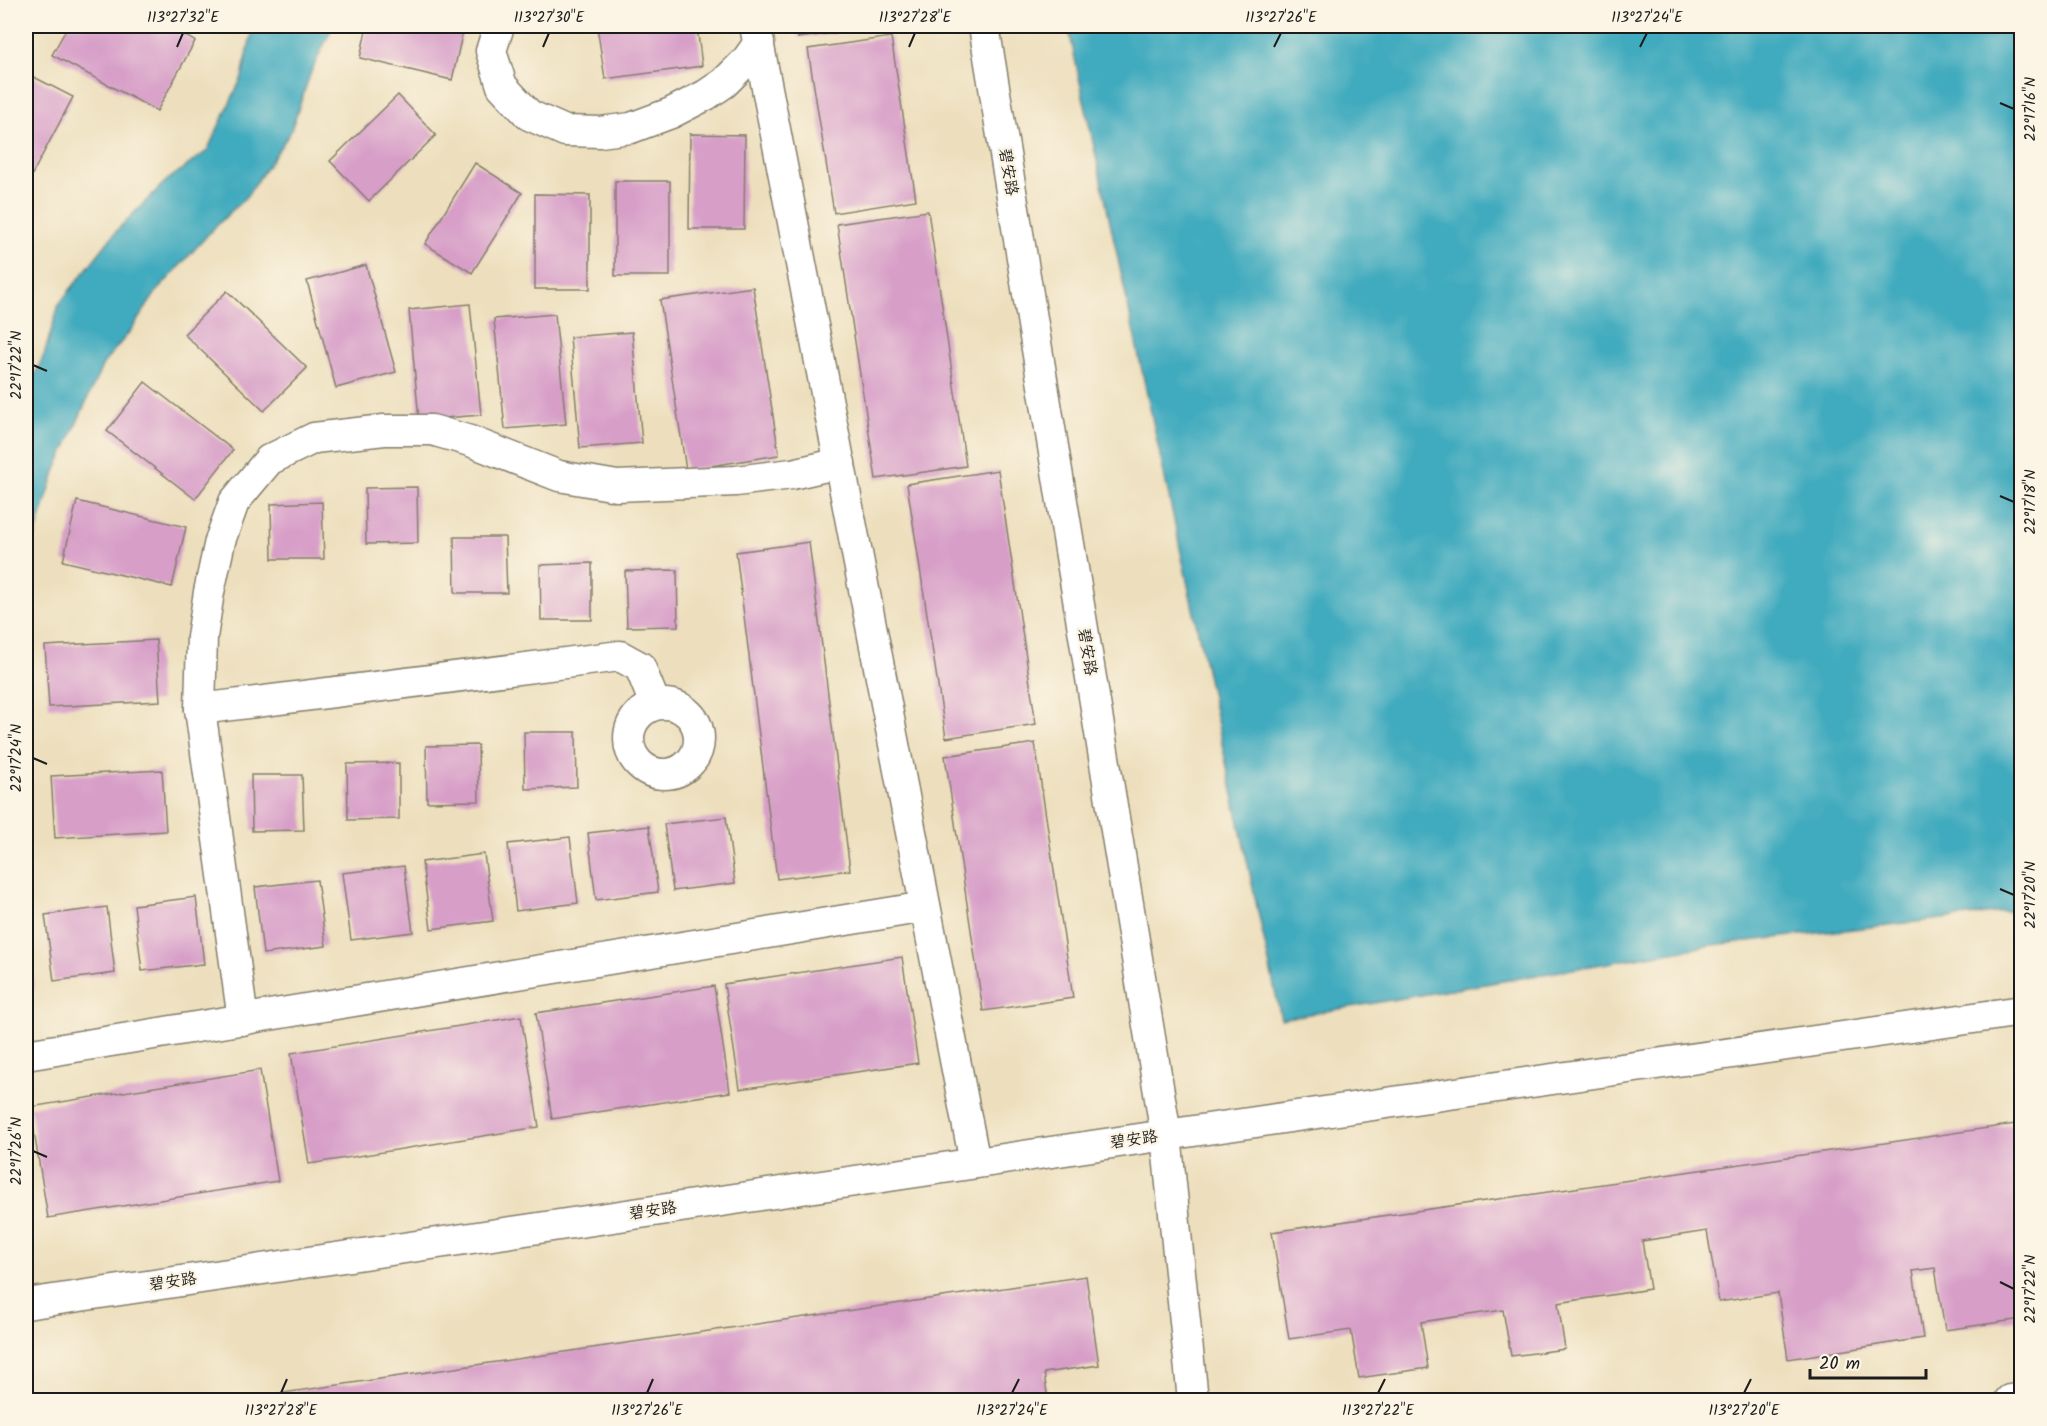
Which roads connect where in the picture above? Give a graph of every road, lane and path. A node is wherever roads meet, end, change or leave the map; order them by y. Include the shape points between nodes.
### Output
1 (499, 26) edge
2 (984, 26) edge
3 (757, 34) edge
4 (840, 463) junction
5 (655, 704) dead end
6 (200, 709) junction
7 (925, 907) junction
8 (2022, 1011) edge
9 (243, 1020) junction
10 (26, 1055) edge
11 (1166, 1135) junction
12 (975, 1163) junction
13 (26, 1304) edge
14 (2022, 1399) edge
15 (1193, 1401) edge
16 (2010, 1401) edge

1 - 3 street via 491,51 502,86 529,115 565,131 631,128 671,113 724,82 746,61
2 - 11 street, 碧安路
3 - 4 street
4 - 6 street via 736,481 617,486 559,476 432,430 384,430 314,438 269,460 234,502 220,541 209,592 202,637
4 - 7 street
5 - 6 street via 640,667 620,656
6 - 9 street
7 - 9 street
7 - 12 street
8 - 11 street
9 - 10 street
11 - 12 street, 碧安路
11 - 15 street
12 - 13 street, 碧安路
14 - 16 street

